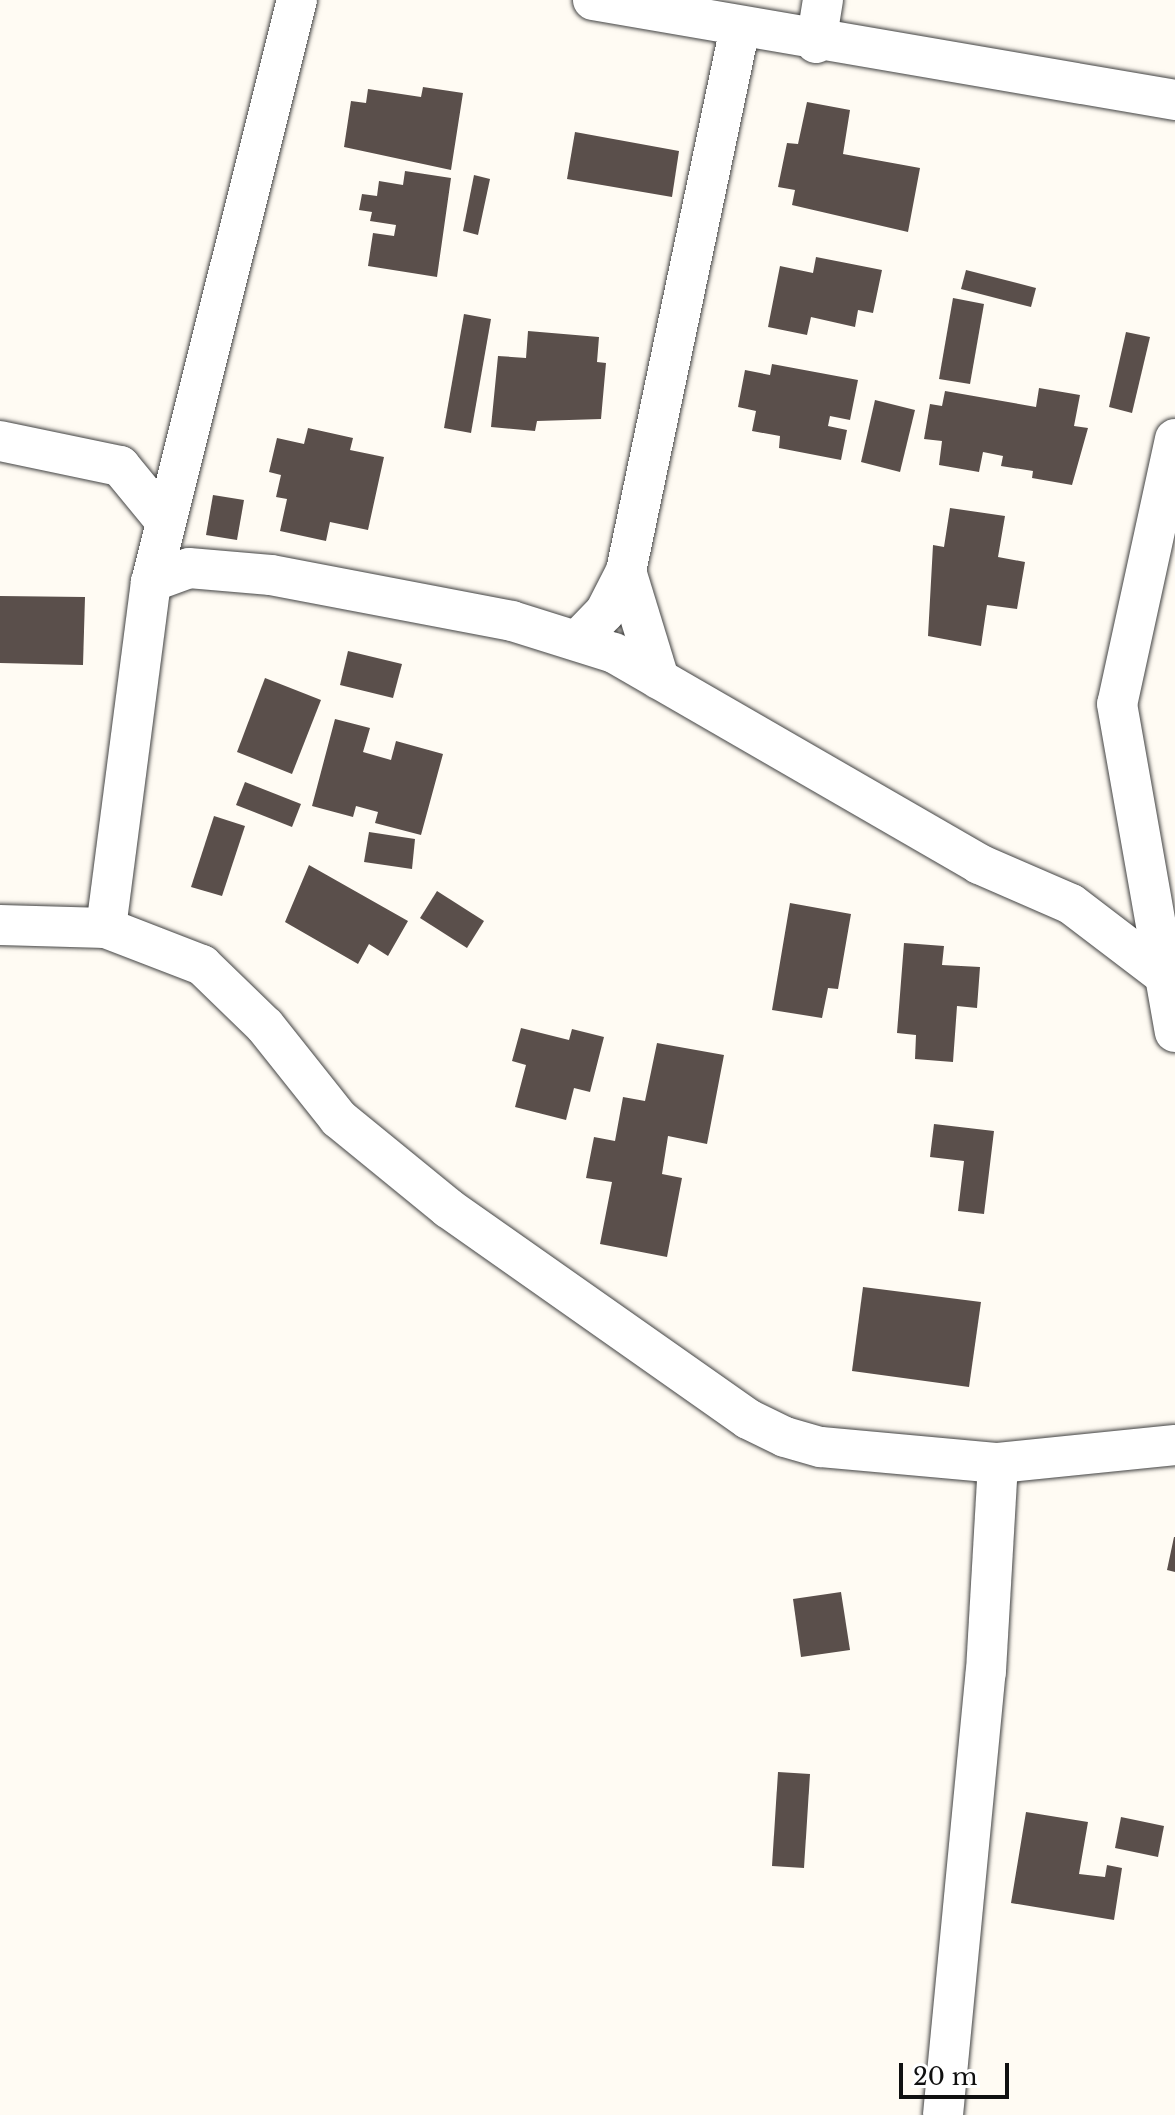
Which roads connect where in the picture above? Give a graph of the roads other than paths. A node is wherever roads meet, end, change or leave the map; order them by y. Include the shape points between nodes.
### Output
1 (297, 0) edge
2 (593, 0) edge
3 (823, 0) edge
4 (740, 27) junction
5 (816, 43) junction
6 (1175, 100) edge
7 (1175, 439) edge
8 (0, 441) edge
9 (166, 522) junction
10 (626, 571) junction
11 (151, 582) junction
12 (578, 640) junction
13 (659, 679) junction
14 (1071, 904) junction
15 (1158, 915) edge
16 (0, 925) edge
17 (106, 928) junction
18 (1163, 974) junction
19 (1175, 1032) edge
20 (1175, 1445) edge
21 (998, 1463) junction
22 (943, 2115) edge

1 - 9 street
2 - 4 street
3 - 5 street
4 - 5 street
4 - 10 street
5 - 6 street
7 - 15 street via 1117,704
8 - 9 street via 120,466
9 - 11 street
10 - 12 street via 605,612
10 - 13 street
11 - 12 street via 189,568 271,575
11 - 17 street
12 - 13 street
13 - 14 street via 979,864
14 - 15 street
14 - 18 street
15 - 18 street
16 - 17 street
17 - 21 street via 202,965 265,1026 339,1119 557,1288 748,1419 821,1447
18 - 19 street
20 - 21 street
21 - 22 street via 986,1671

